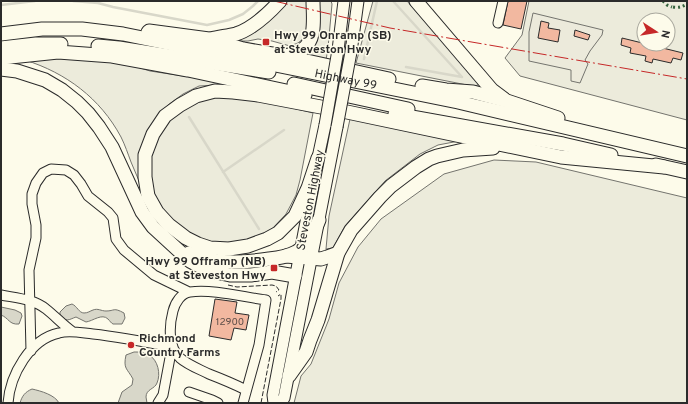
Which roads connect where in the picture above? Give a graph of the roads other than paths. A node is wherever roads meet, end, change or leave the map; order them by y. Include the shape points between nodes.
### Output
1 (280, 1) edge
2 (313, 1) edge
3 (344, 1) edge
4 (358, 1) edge
5 (416, 1) edge
6 (503, 1) edge
7 (498, 23) dead end
8 (1, 34) edge
9 (138, 37) junction
10 (209, 39) junction
11 (1, 48) edge
12 (284, 56) junction
13 (1, 58) edge
14 (207, 62) junction
15 (1, 69) edge
16 (507, 101) junction
17 (561, 126) junction
18 (469, 127) junction
19 (588, 133) junction
20 (513, 148) junction
21 (687, 156) edge
22 (318, 158) junction
23 (664, 167) junction
24 (687, 172) edge
25 (319, 220) joint
26 (175, 246) junction
27 (338, 253) junction
28 (299, 255) junction
29 (295, 276) junction
30 (186, 293) junction
31 (1, 295) edge
32 (30, 301) junction
33 (73, 332) junction
34 (172, 347) junction
35 (31, 351) junction
36 (289, 376) junction
37 (246, 390) junction
38 (189, 392) dead end
39 (8, 403) edge
40 (158, 403) edge
41 (218, 403) edge
42 (243, 403) edge
43 (274, 403) edge
44 (281, 403) edge

1 - 10 highway via 249,28 237,34
2 - 12 highway via 313,32 310,41 302,50
3 - 22 main road, Steveston Highway, bridge via 338,50
4 - 25 main road, Steveston Highway, bridge via 351,52
5 - 16 highway via 492,90
6 - 7 lane
8 - 9 highway, Highway 99 via 82,29
9 - 10 highway via 149,31
9 - 17 highway, Highway 99 via 458,102
10 - 12 highway via 243,49
11 - 14 highway via 36,44 93,46
12 - 16 highway via 424,87 473,92
13 - 18 highway, Highway 99 via 58,52 112,56
14 - 17 highway via 314,80 542,128
14 - 18 highway via 304,87 449,119
15 - 26 highway via 45,80 81,105 112,147 142,212
16 - 19 highway via 567,121
17 - 19 highway, Highway 99
18 - 23 highway, Highway 99 via 563,144
19 - 21 highway, Highway 99
20 - 22 highway via 266,96 215,92 196,96 180,105 165,116 153,134 145,155 148,196 156,212 168,225 198,244 210,248 229,249 248,246 278,233 295,216
20 - 23 highway via 561,157
20 - 27 highway via 463,150 429,159 380,197 351,230
22 - 28 main road, Steveston Highway
23 - 24 highway, Highway 99
25 - 28 highway
26 - 28 highway via 209,260 231,262 252,262
26 - 29 highway via 190,261 208,270 230,275 272,272
27 - 28 highway via 321,259
27 - 36 highway via 306,352
28 - 29 main road, Steveston Highway
28 - 36 main road, Steveston Highway
29 - 43 main road, Steveston Highway via 273,395
30 - 32 lane via 154,275 124,250 116,239 113,218 88,196 74,175 66,170 51,169 43,173 32,194 36,238 29,270
30 - 34 lane via 173,310 170,323
30 - 37 lane via 212,292 266,300 259,345
31 - 32 lane
32 - 33 lane via 46,308
32 - 35 lane
33 - 34 lane
33 - 35 lane via 49,337
34 - 37 lane via 179,357 193,367
34 - 40 lane via 163,395
35 - 39 lane via 14,374
36 - 44 main road, Steveston Highway
37 - 42 lane
38 - 41 lane

